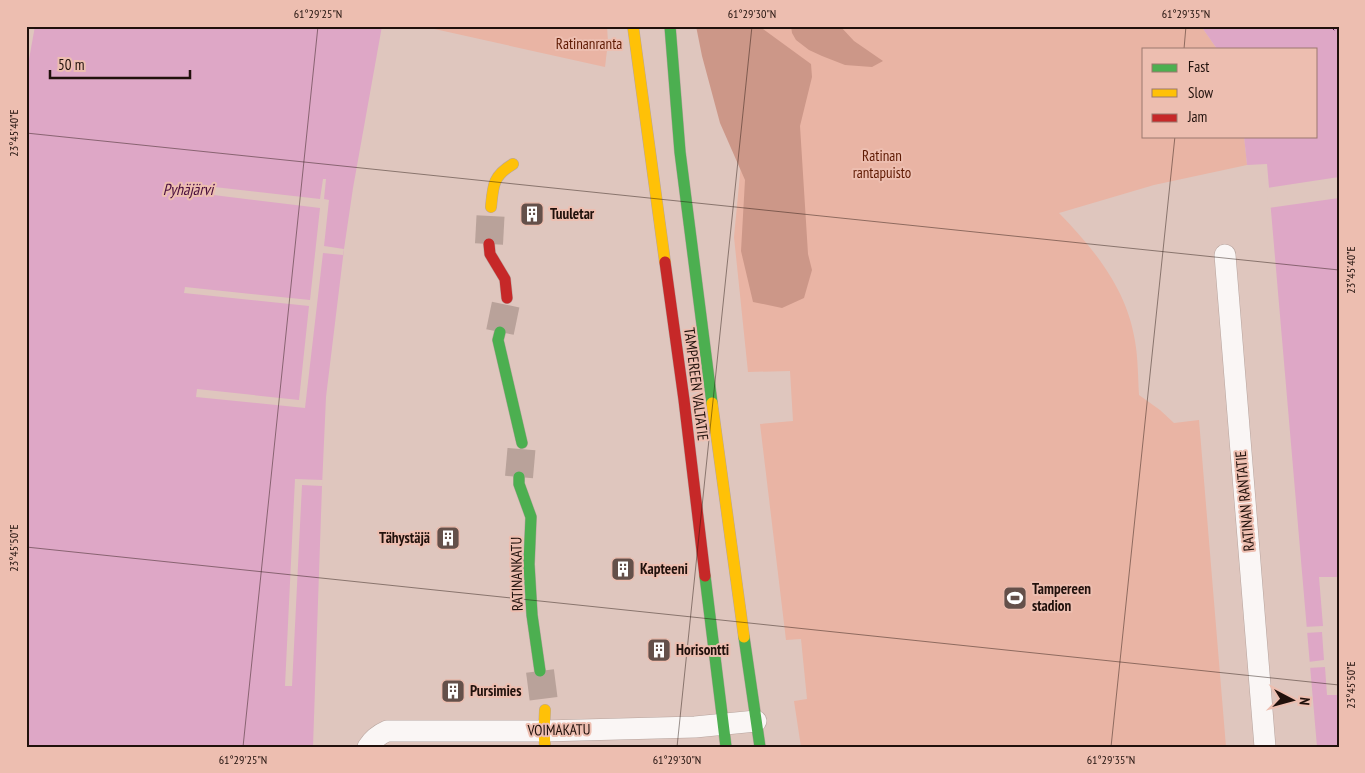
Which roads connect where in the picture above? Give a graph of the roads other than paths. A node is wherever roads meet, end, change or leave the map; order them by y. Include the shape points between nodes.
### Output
1 (633, 26) edge
2 (670, 26) edge
3 (513, 164) dead end
4 (491, 207) tunnel mouth
5 (489, 244) tunnel mouth
6 (1225, 255) dead end
7 (507, 298) tunnel mouth
8 (500, 332) tunnel mouth
9 (522, 443) tunnel mouth
10 (519, 477) tunnel mouth
11 (540, 671) tunnel mouth
12 (545, 710) tunnel mouth
13 (756, 721) junction
14 (724, 725) junction
15 (545, 739) edge
16 (368, 747) edge
17 (726, 747) edge
18 (760, 747) edge
19 (1265, 747) edge

1 - 14 main road, TAMPEREEN VALTATIE
2 - 13 main road, TAMPEREEN VALTATIE via 680,152
3 - 4 main road via 501,170 495,180
5 - 7 main road via 490,254 505,279
6 - 19 street, RATINAN RANTATIE
8 - 9 main road via 498,340
10 - 11 main road, RATINANKATU via 531,517 528,564
12 - 15 main road
13 - 14 street, VOIMAKATU
13 - 18 main road, TAMPEREEN VALTATIE
14 - 15 street, VOIMAKATU
14 - 17 main road, TAMPEREEN VALTATIE
15 - 16 street, VOIMAKATU via 387,732 372,740

